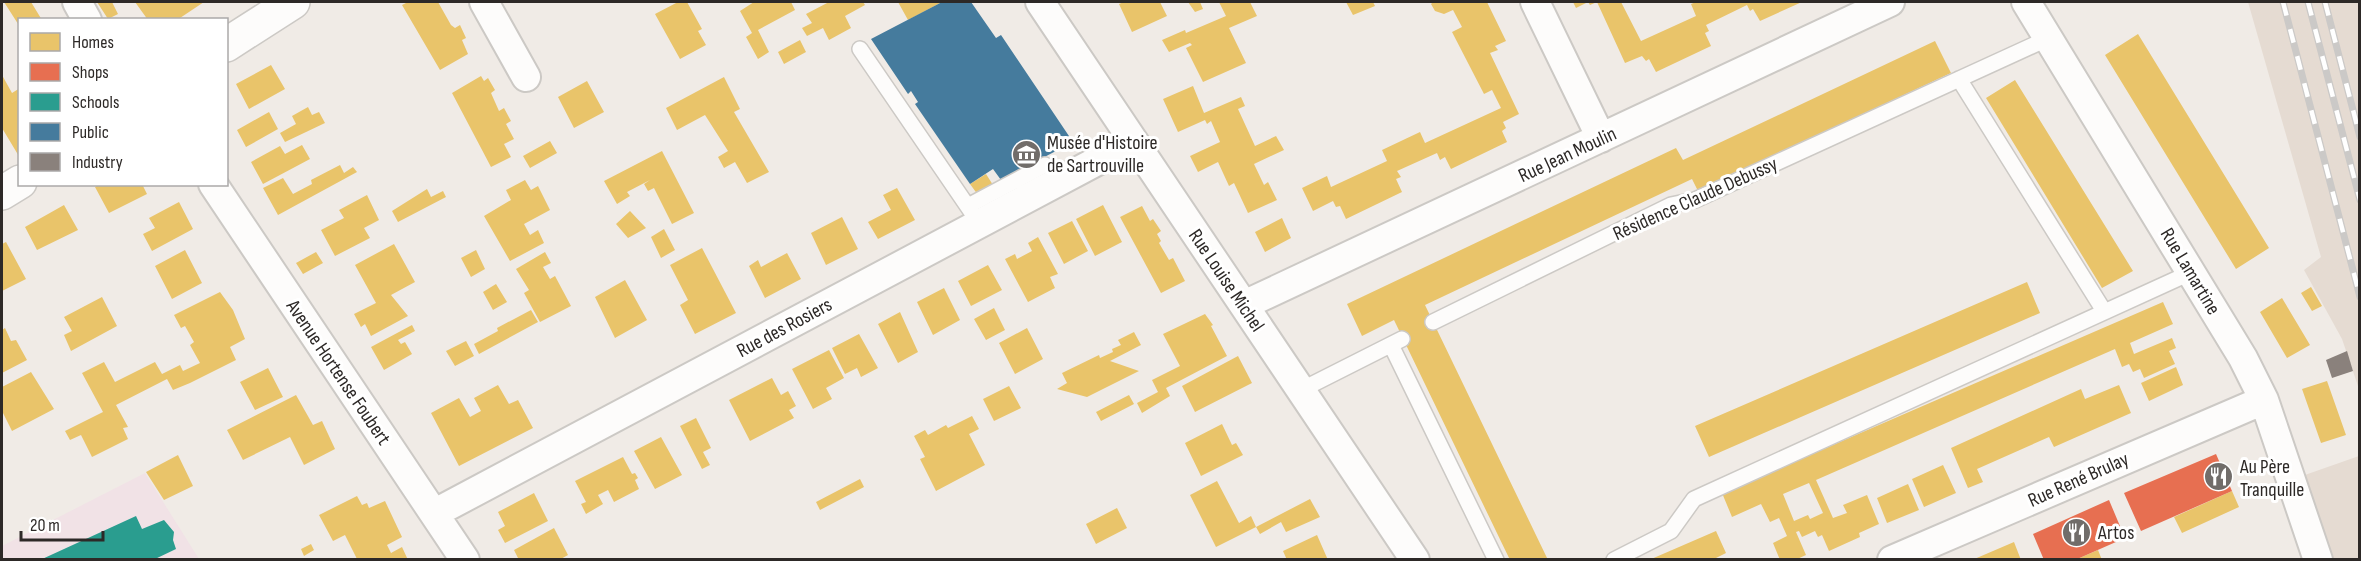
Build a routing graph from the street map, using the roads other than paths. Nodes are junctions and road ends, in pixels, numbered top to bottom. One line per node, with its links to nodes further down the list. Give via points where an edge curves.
1 (77, 2): 8 (street)
2 (293, 2): 10 (street)
3 (483, 2): 12 (street)
4 (1040, 2): 15 (street, Rue Louise Michel)
5 (1535, 2): 14 (street)
6 (1890, 2): 14 (street, Rue Jean Moulin)
7 (2026, 2): 9 (street, Rue Lamartine)
8 (86, 18)
9 (2049, 38): 13 (lane, Résidence Claude Debussy); 21 (street, Rue Lamartine)
10 (228, 44)
11 (860, 49): 20 (lane)
12 (526, 77)
13 (1959, 79): 23 (lane); 24 (lane, Résidence Claude Debussy, via 1695,200 1671,205)
14 (1601, 138): 22 (street, Rue Jean Moulin)
15 (1132, 142): 20 (street, Rue des Rosiers); 22 (street, Rue Louise Michel)
16 (1045, 165): 20 (lane)
17 (18, 183): 19 (street)
18 (214, 186): 27 (street, Avenue Hortense Foubert)
19 (2, 193)
20 (974, 214): 27 (street, Rue des Rosiers)
21 (2192, 272): 23 (lane); 26 (street, Rue Lamartine)
22 (1244, 305): 25 (street, Rue Louise Michel)
23 (2104, 311): 31 (lane, via 1694,499 1671,531)
24 (1433, 322)
25 (1301, 390): 29 (street, Rue Louise Michel); 30 (lane, via 1397,342)
26 (2264, 400): 32 (street, Rue René Brulay); 33 (street, Rue Lamartine)
27 (435, 513): 28 (street, Avenue Hortense Foubert)
28 (465, 560)
29 (1415, 560)
30 (1496, 560)
31 (1614, 560)
32 (1892, 560)
33 (2318, 560)

